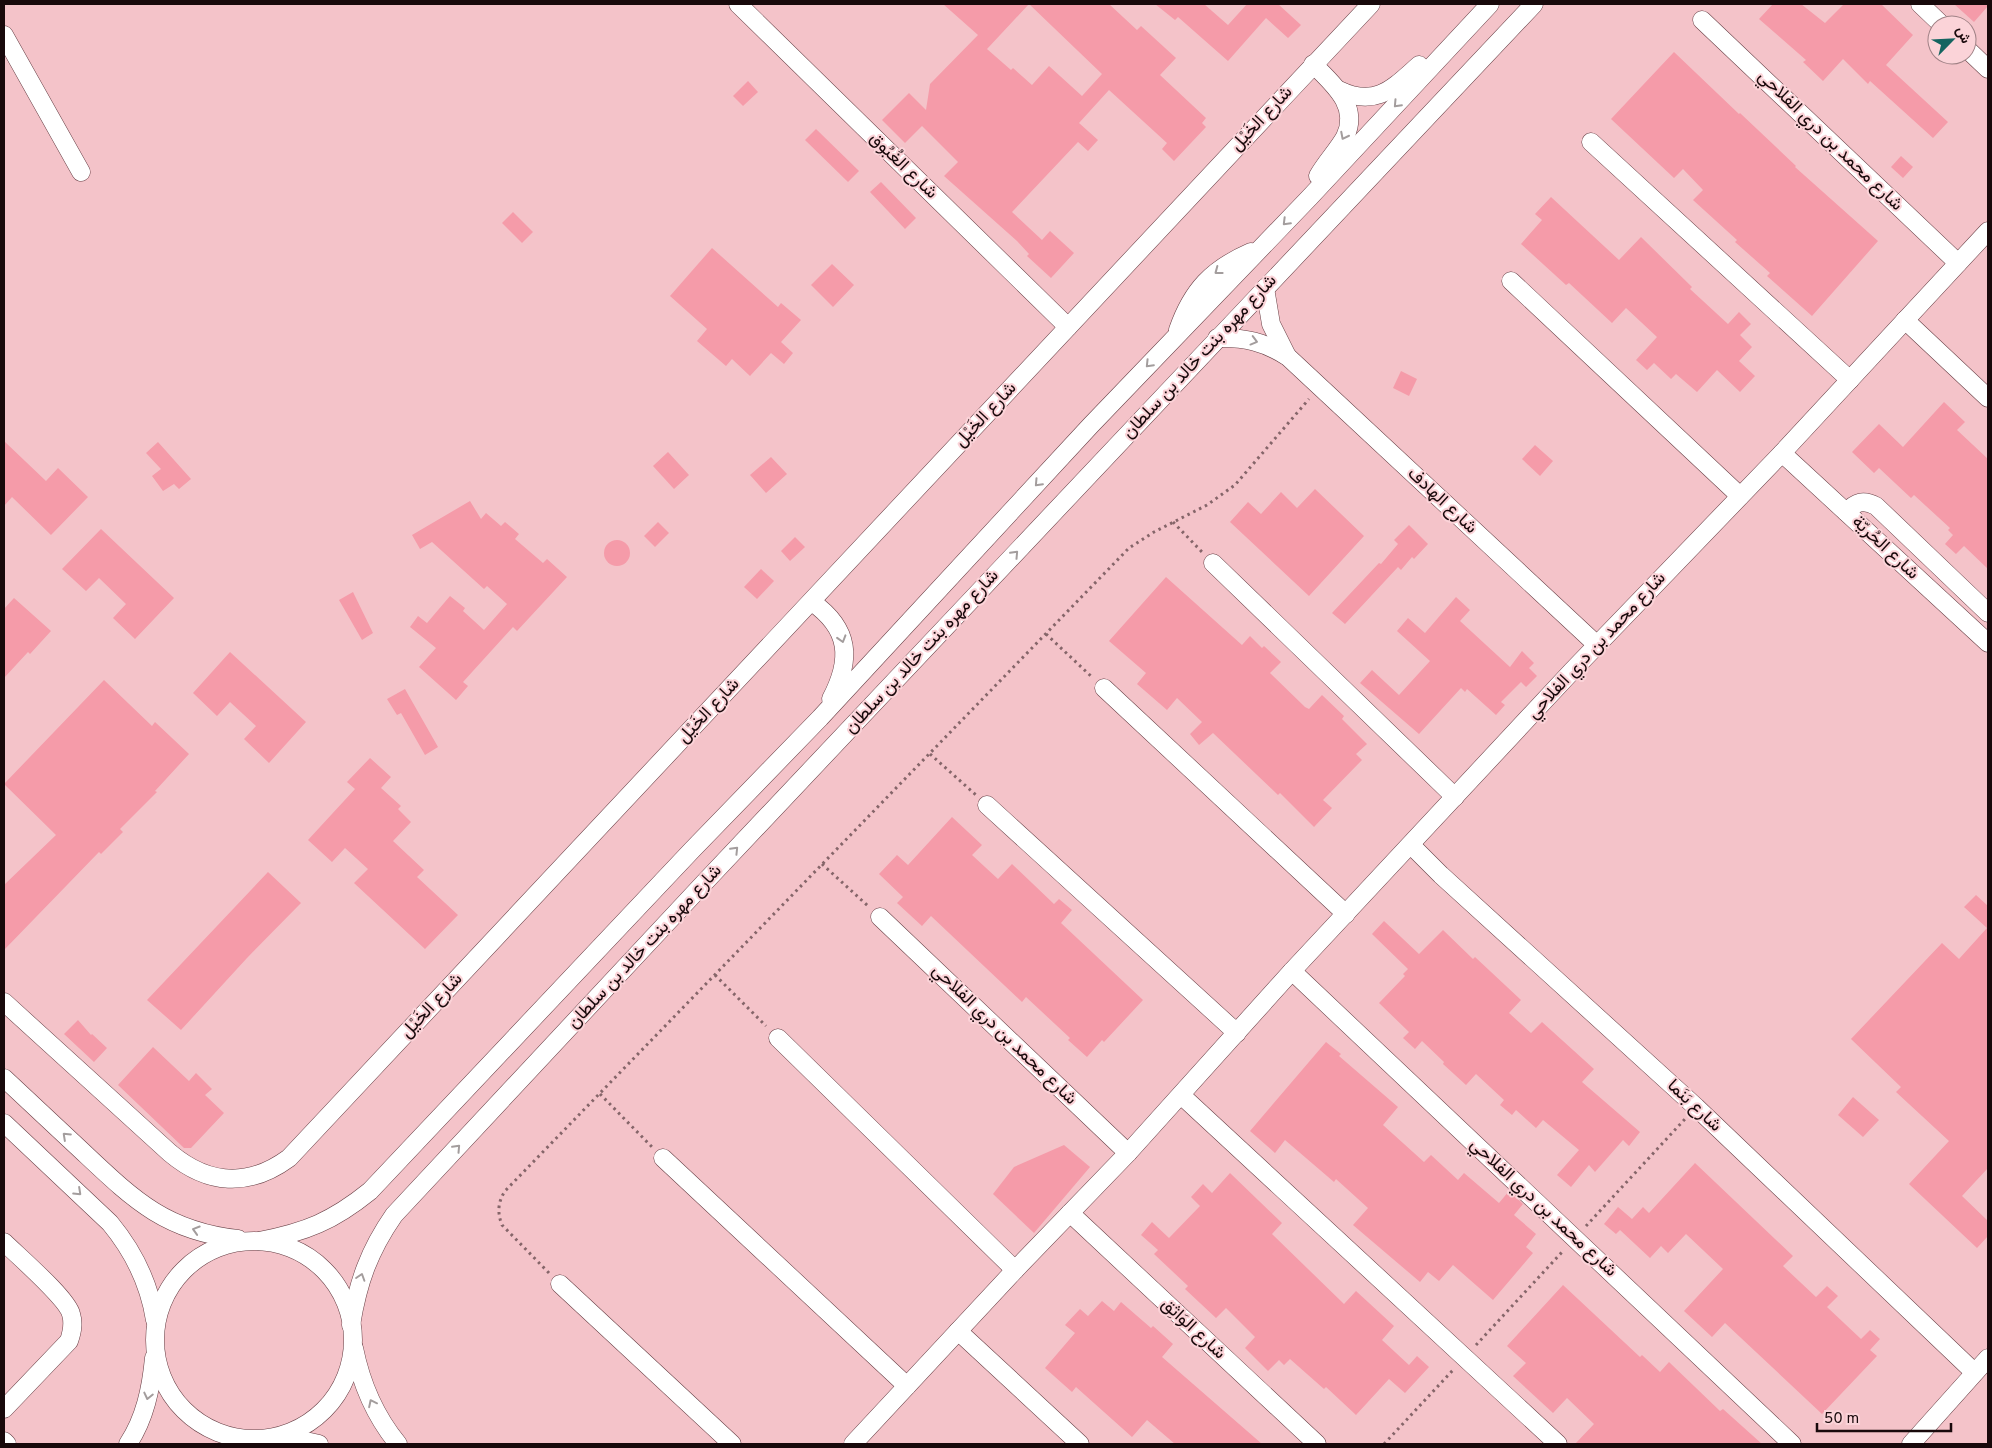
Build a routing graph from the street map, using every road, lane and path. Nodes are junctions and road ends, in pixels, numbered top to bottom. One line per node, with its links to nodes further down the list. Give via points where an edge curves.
1 (738, 4): 22 (street, شارع الغُبُوق)
2 (1371, 4): 11 (street, شارع الخَيْل)
3 (1490, 4): 9 (street, شارع مهره بنت خالد بن سلطان)
4 (1534, 4): 20 (street, شارع مهره بنت خالد بن سلطان)
5 (1920, 4): 6 (street)
6 (1932, 15)
7 (1702, 20): 18 (street, شارع محمد بن دري الفلاحي)
8 (4, 35): 15 (street)
9 (1450, 47): 13 (street, via 1432,55 1395,87 1378,96 1358,97); 16 (street, شارع مهره بنت خالد بن سلطان, one-way to 16)
10 (1977, 59): 12 (street)
11 (1313, 64): 13 (street); 22 (street, شارع الخَيْل)
12 (1988, 69)
13 (1339, 90): 16 (street, one-way to 16, via 1348,108 1348,128 1318,176)
14 (1591, 142): 25 (street)
15 (81, 172)
16 (1310, 197): 39 (street, شارع مهره بنت خالد بن سلطان, one-way to 39, via 1175,336)
17 (1988, 231): 18 (street, شارع محمد بن دري الفلاحي)
18 (1958, 263): 21 (street, شارع محمد بن دري الفلاحي)
19 (1511, 281): 29 (street)
20 (1265, 288): 23 (street, شارع مهره بنت خالد بن سلطان); 24 (street, شارع الهادف, via 1271,324)
21 (1905, 320): 25 (street, شارع محمد بن دري الفلاحي); 27 (street)
22 (1068, 327): 33 (street, شارع الخَيْل)
23 (1217, 338): 24 (street, شارع الهادف, one-way to 24, via 1247,339); 67 (street, شارع مهره بنت خالد بن سلطان, one-way to 23, via 361,1278 369,1256 394,1215)
24 (1288, 357): 26 (street, شارع الهادف)
25 (1850, 380): 28 (street, شارع محمد بن دري الفلاحي)
26 (1320, 386): 31 (path, via 1235,484 1207,505); 37 (street, شارع الهادف)
27 (1988, 398)
28 (1782, 453): 29 (street, شارع محمد بن دري الفلاحي); 30 (street, شارع الحُريّة)
29 (1740, 496): 37 (street, شارع محمد بن دري الفلاحي)
30 (1846, 512): 34 (street, via 1858,502 1876,506); 36 (street, شارع الحُريّة)
31 (1173, 522): 32 (path); 35 (path, via 1129,548)
32 (1212, 563): 41 (street)
33 (812, 602): 39 (street, one-way to 39, via 826,611 836,624 846,654 841,679); 49 (street, شارع الخَيْل, via 289,1158 267,1172 242,1179 223,1178 186,1166)
34 (1988, 613)
35 (1046, 634): 38 (path); 40 (path)
36 (1988, 643)
37 (1597, 645): 41 (street, شارع محمد بن دري الفلاحي)
38 (1104, 688): 45 (street)
39 (820, 718): 61 (street, شارع مهره بنت خالد بن سلطان, via 370,1191 330,1220 307,1229)
40 (930, 754): 42 (path); 44 (path)
41 (1455, 797): 43 (street, شارع محمد بن دري الفلاحي)
42 (987, 805): 50 (street)
43 (1411, 845): 45 (street, شارع محمد بن دري الفلاحي); 55 (street, شارع بَنَما)
44 (822, 864): 46 (path); 48 (path)
45 (1346, 914): 47 (street, شارع محمد بن دري الفلاحي)
46 (880, 917): 57 (street, شارع محمد بن دري الفلاحي)
47 (1292, 972): 50 (street, شارع محمد بن دري الفلاحي); 60 (street, شارع محمد بن دري الفلاحي)
48 (715, 975): 51 (path); 53 (path)
49 (4, 1002)
50 (1237, 1033): 54 (street, شارع محمد بن دري الفلاحي)
51 (778, 1038): 63 (street)
52 (4, 1078): 61 (street, one-way to 52, via 197,1231 174,1223 140,1204)
53 (600, 1094): 58 (path); 64 (path, via 505,1191 499,1203 499,1218 506,1230)
54 (1181, 1095): 57 (street, شارع محمد بن دري الفلاحي); 69 (street)
55 (1696, 1107): 60 (path); 71 (street, شارع بَنَما)
56 (4, 1123): 65 (street, one-way to 65, via 125,1240 146,1281)
57 (1128, 1152): 59 (street, شارع محمد بن دري الفلاحي)
58 (662, 1158): 72 (street)
59 (1070, 1213): 63 (street, شارع محمد بن دري الفلاحي); 85 (street, شارع الوَاثِق)
60 (1575, 1238): 69 (path); 88 (street, شارع محمد بن دري الفلاحي)
61 (251, 1240): 65 (street, via 209,1251 182,1271 164,1299); 67 (street, via 288,1248 320,1267 346,1303)
62 (4, 1242): 73 (street, via 63,1300 71,1312 73,1327 69,1341)
63 (1015, 1270): 66 (street, شارع محمد بن دري الفلاحي)
64 (560, 1284): 82 (street)
65 (156, 1326): 68 (street)
66 (958, 1331): 72 (street, شارع محمد بن دري الفلاحي); 84 (street)
67 (352, 1333): 74 (street, شارع مهره بنت خالد بن سلطان, via 351,1359 346,1375 330,1403 306,1425); 81 (street, one-way to 67, via 383,1424 363,1384)
68 (155, 1348): 75 (street, via 160,1371 170,1393 185,1411 204,1426 226,1435); 78 (street, one-way to 78, via 146,1407)
69 (1465, 1357): 86 (path); 87 (street)
70 (1988, 1358): 71 (street)
71 (1974, 1372): 89 (street)
72 (907, 1386): 83 (street, شارع محمد بن دري الفلاحي)
73 (4, 1409)
74 (276, 1437): 75 (street); 80 (street)
75 (249, 1439): 79 (street)
76 (4, 1441): 77 (street)
77 (7, 1444)
78 (128, 1444)
79 (214, 1444)
80 (319, 1444)
81 (398, 1444)
82 (732, 1444)
83 (854, 1444)
84 (1080, 1444)
85 (1317, 1444)
86 (1384, 1444)
87 (1558, 1444)
88 (1792, 1444)
89 (1912, 1444)

